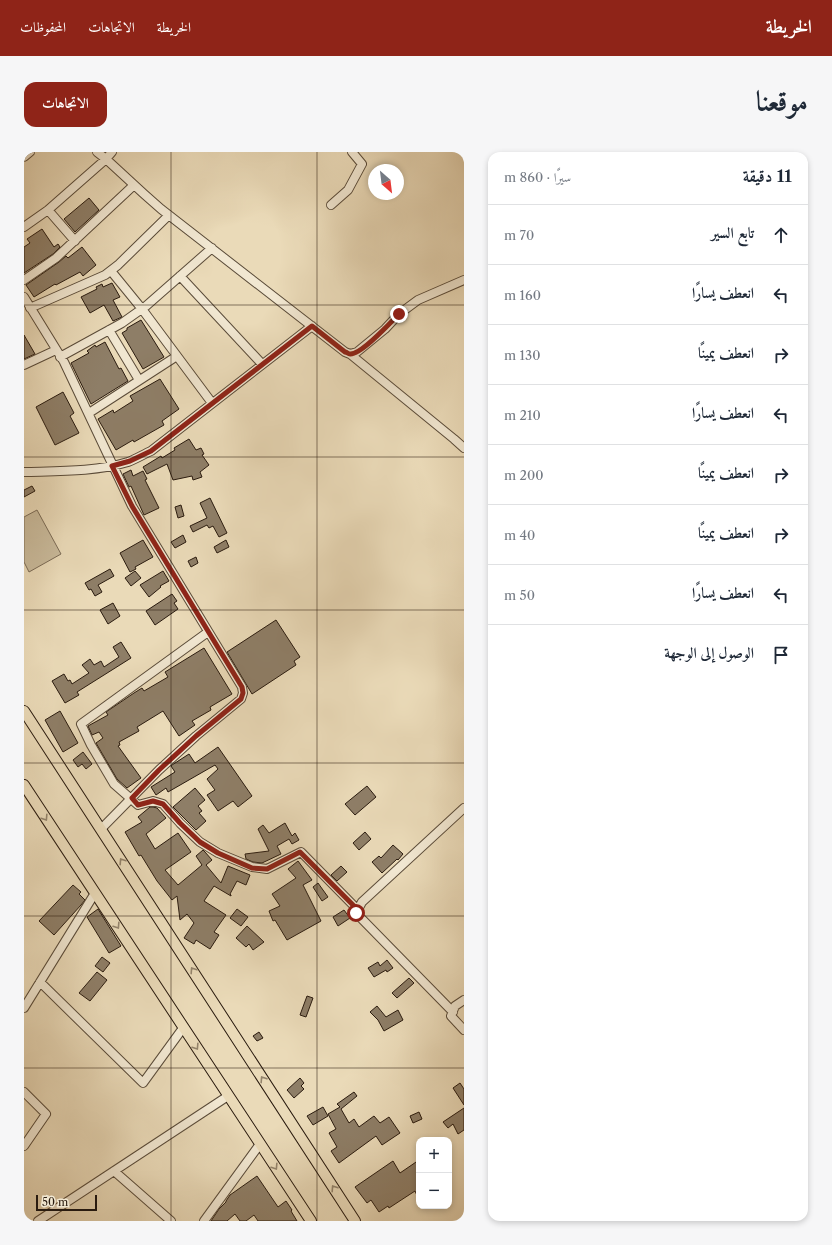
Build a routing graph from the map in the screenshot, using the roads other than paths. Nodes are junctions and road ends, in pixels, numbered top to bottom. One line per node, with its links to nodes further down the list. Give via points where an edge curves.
1 (30, 152): 5 (street)
2 (97, 152): 6 (street)
3 (112, 152): 6 (street)
4 (352, 152): 8 (street, via 362,164 348,190)
5 (24, 157)
6 (106, 159): 7 (street); 9 (street)
7 (134, 185): 10 (street); 12 (street)
8 (331, 205)
9 (48, 210): 11 (street); 12 (street)
10 (169, 215): 13 (street); 14 (street)
11 (24, 227)
12 (75, 242): 16 (street)
13 (212, 248): 15 (street); 21 (street)
14 (111, 271): 19 (street); 20 (street)
15 (180, 276): 20 (street); 26 (street)
16 (24, 280)
17 (464, 280): 24 (street, via 418,300 357,352)
18 (24, 297): 19 (street)
19 (30, 308): 23 (street)
20 (142, 309): 22 (street); 25 (street)
21 (312, 326): 24 (street); 26 (street)
22 (109, 330): 23 (street); 28 (street)
23 (58, 353): 27 (street); 30 (street)
24 (350, 354): 31 (street)
25 (177, 356): 28 (street); 29 (street)
26 (262, 364): 29 (street)
27 (24, 365)
28 (139, 380): 30 (street)
29 (212, 403): 32 (street, via 151,451)
30 (89, 413): 32 (street)
31 (464, 448)
32 (112, 466): 33 (street, via 84,470); 34 (street, via 132,506)
33 (24, 472)
34 (208, 632): 37 (street, via 242,687 241,699 196,736); 37 (street, via 81,724 114,784)
35 (24, 711): 39 (main road)
36 (24, 785): 40 (main road, one-way to 40)
37 (132, 798): 39 (street); 41 (street, via 138,805 153,801 163,804 200,842 252,868 267,869 300,852 356,908)
38 (464, 808): 41 (street, via 362,902)
39 (101, 829): 57 (main road, one-way to 39)
40 (95, 893): 42 (street); 46 (main road, one-way to 46)
41 (356, 913): 45 (street)
42 (40, 982): 44 (street); 46 (street, via 143,1083)
43 (464, 1000): 45 (street, via 455,1006)
44 (24, 1008)
45 (453, 1012): 47 (street, via 451,1016)
46 (183, 1028): 49 (main road, one-way to 49)
47 (464, 1030)
48 (24, 1092): 51 (street, via 46,1114)
49 (228, 1096): 50 (main road); 52 (street)
50 (260, 1144): 55 (street); 56 (main road, one-way to 56)
51 (24, 1146)
52 (114, 1171): 53 (street); 54 (street)
53 (38, 1221)
54 (171, 1221)
55 (204, 1221)
56 (311, 1221)
57 (355, 1221)

